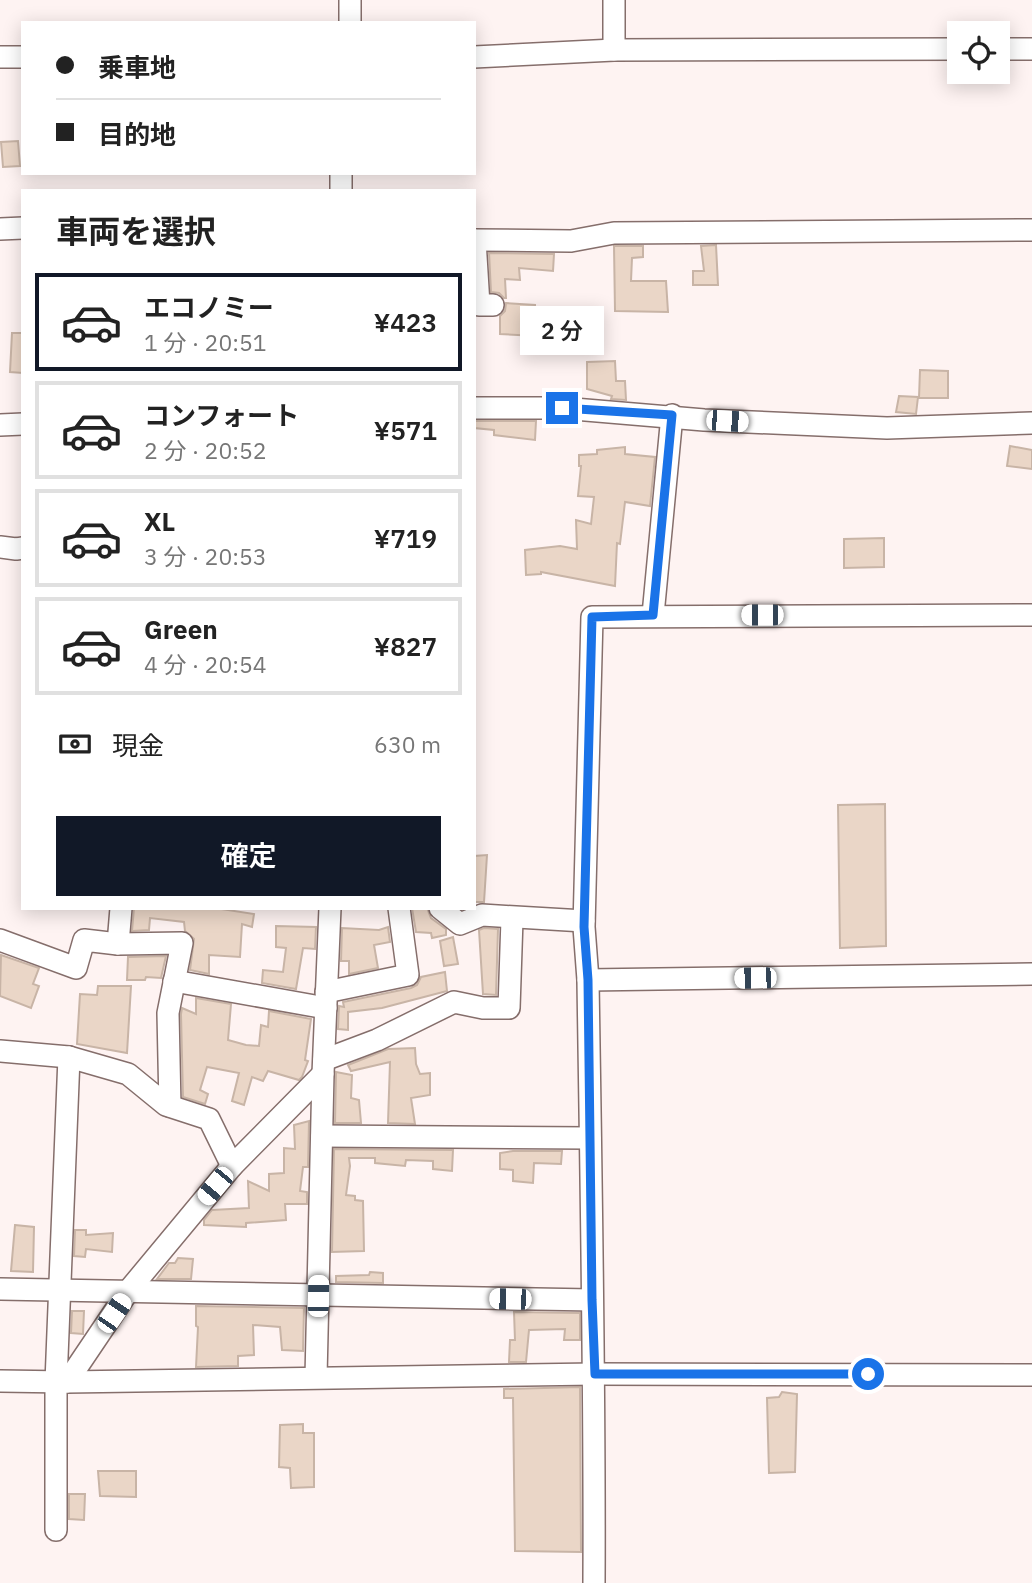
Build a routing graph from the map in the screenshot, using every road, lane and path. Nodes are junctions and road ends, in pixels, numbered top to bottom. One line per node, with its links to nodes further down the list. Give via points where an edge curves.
1 (350, 0): 3 (street)
2 (614, 0): 7 (street)
3 (350, 21)
4 (947, 49): 7 (street)
5 (1010, 49): 6 (street)
6 (1032, 49)
7 (614, 50): 10 (street)
8 (0, 57): 9 (street)
9 (21, 57)
10 (476, 57)
11 (21, 228): 12 (street)
12 (0, 229)
13 (1032, 230): 14 (street, via 614,233 571,241)
14 (476, 240)
15 (476, 256): 16 (street, via 479,305)
16 (493, 305)
17 (476, 408): 18 (street)
18 (672, 415): 19 (street, via 887,428); 24 (street)
19 (1032, 423)
20 (21, 424): 21 (street)
21 (0, 425)
22 (0, 547): 23 (street)
23 (21, 549)
24 (653, 615): 25 (street); 31 (street, via 592,617)
25 (1032, 615)
26 (121, 910): 33 (street)
27 (330, 910): 37 (street)
28 (399, 910): 37 (street, via 408,975)
29 (442, 910): 30 (street, via 460,924 482,915)
30 (513, 919): 31 (street); 40 (street, via 509,1008 454,1002)
31 (584, 921): 35 (street)
32 (0, 940): 33 (street, via 76,968 83,940)
33 (118, 944): 36 (street, via 181,943)
34 (1032, 974): 35 (street)
35 (588, 980): 43 (street)
36 (174, 981): 37 (street); 41 (street, via 168,1013)
37 (326, 1000): 40 (street)
38 (0, 1051): 39 (street)
39 (68, 1057): 41 (street, via 128,1074); 46 (street)
40 (323, 1067): 42 (street); 44 (street)
41 (170, 1106): 44 (street, via 209,1119)
42 (322, 1136): 43 (street); 48 (street)
43 (590, 1138): 49 (street)
44 (232, 1166): 47 (street)
45 (0, 1289): 46 (street)
46 (59, 1289): 47 (street); 54 (street)
47 (129, 1290): 48 (street); 54 (street)
48 (318, 1296): 49 (street); 52 (street)
49 (592, 1300): 50 (street)
50 (595, 1374): 51 (street); 52 (street); 56 (street)
51 (1032, 1375)
52 (316, 1377): 54 (street)
53 (0, 1381): 54 (street)
54 (61, 1382): 55 (street)
55 (56, 1530)
56 (594, 1583)

